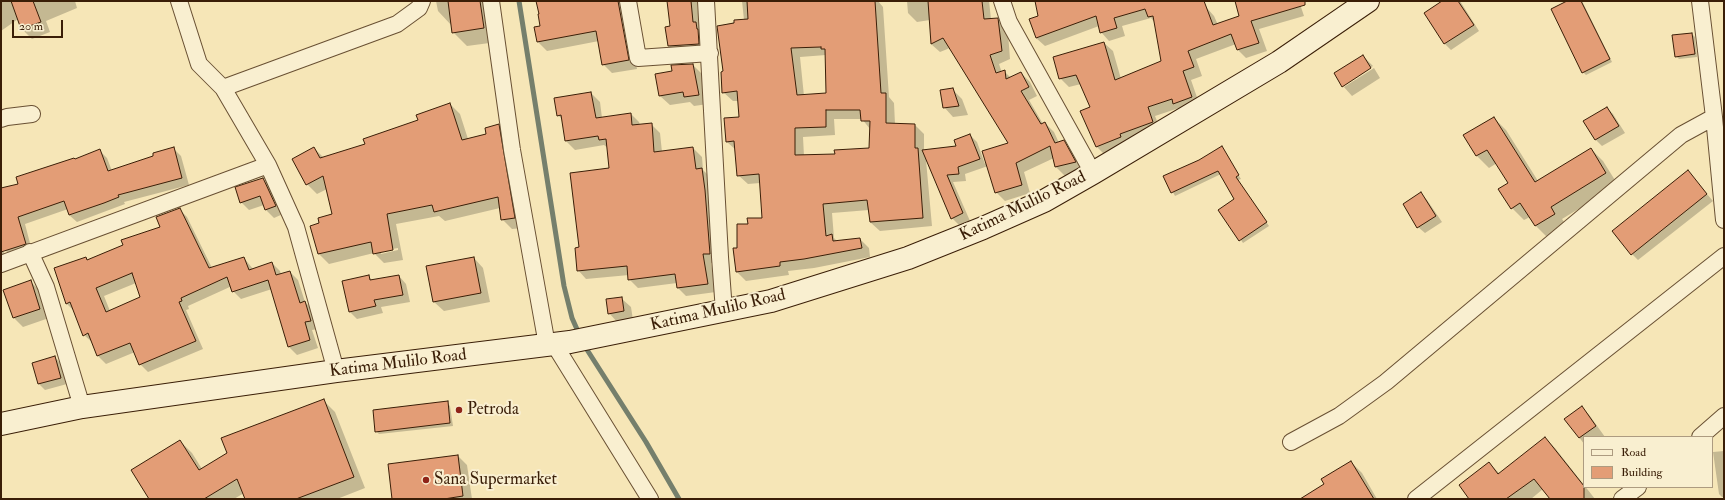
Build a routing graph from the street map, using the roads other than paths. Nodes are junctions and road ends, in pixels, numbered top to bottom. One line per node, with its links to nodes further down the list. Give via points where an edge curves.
1 (179, 1): 10 (street, via 200,64)
2 (422, 1): 10 (street, via 420,8 397,24)
3 (491, 1): 21 (street, via 512,150)
4 (628, 1): 9 (street, via 638,58)
5 (706, 1): 9 (street)
6 (1002, 1): 15 (street, via 1009,22)
7 (1368, 1): 15 (main road, Katima Mulilo Road, via 1279,62)
8 (1700, 1): 12 (street)
9 (710, 53): 20 (street)
10 (222, 88): 14 (street)
11 (32, 114): 13 (street)
12 (1714, 117): 16 (street); 27 (street, via 1681,135 1386,382 1339,416)
13 (1, 119)
14 (268, 165): 17 (street); 22 (street, via 296,227)
15 (1094, 173): 20 (main road, Katima Mulilo Road, via 1037,204 908,258 771,301)
16 (1724, 220)
17 (30, 252): 19 (street); 23 (street, via 46,287)
18 (1724, 256): 30 (street)
19 (1, 264)
20 (724, 311): 21 (main road, Katima Mulilo Road)
21 (565, 342): 22 (main road, Katima Mulilo Road); 29 (street)
22 (336, 371): 23 (main road, Katima Mulilo Road)
23 (82, 407): 25 (main road, Katima Mulilo Road)
24 (1724, 416): 26 (street)
25 (1, 424)
26 (1701, 436)
27 (1292, 442)
28 (1637, 488): 31 (street)
29 (650, 499)
30 (1416, 499)
31 (1622, 499)

